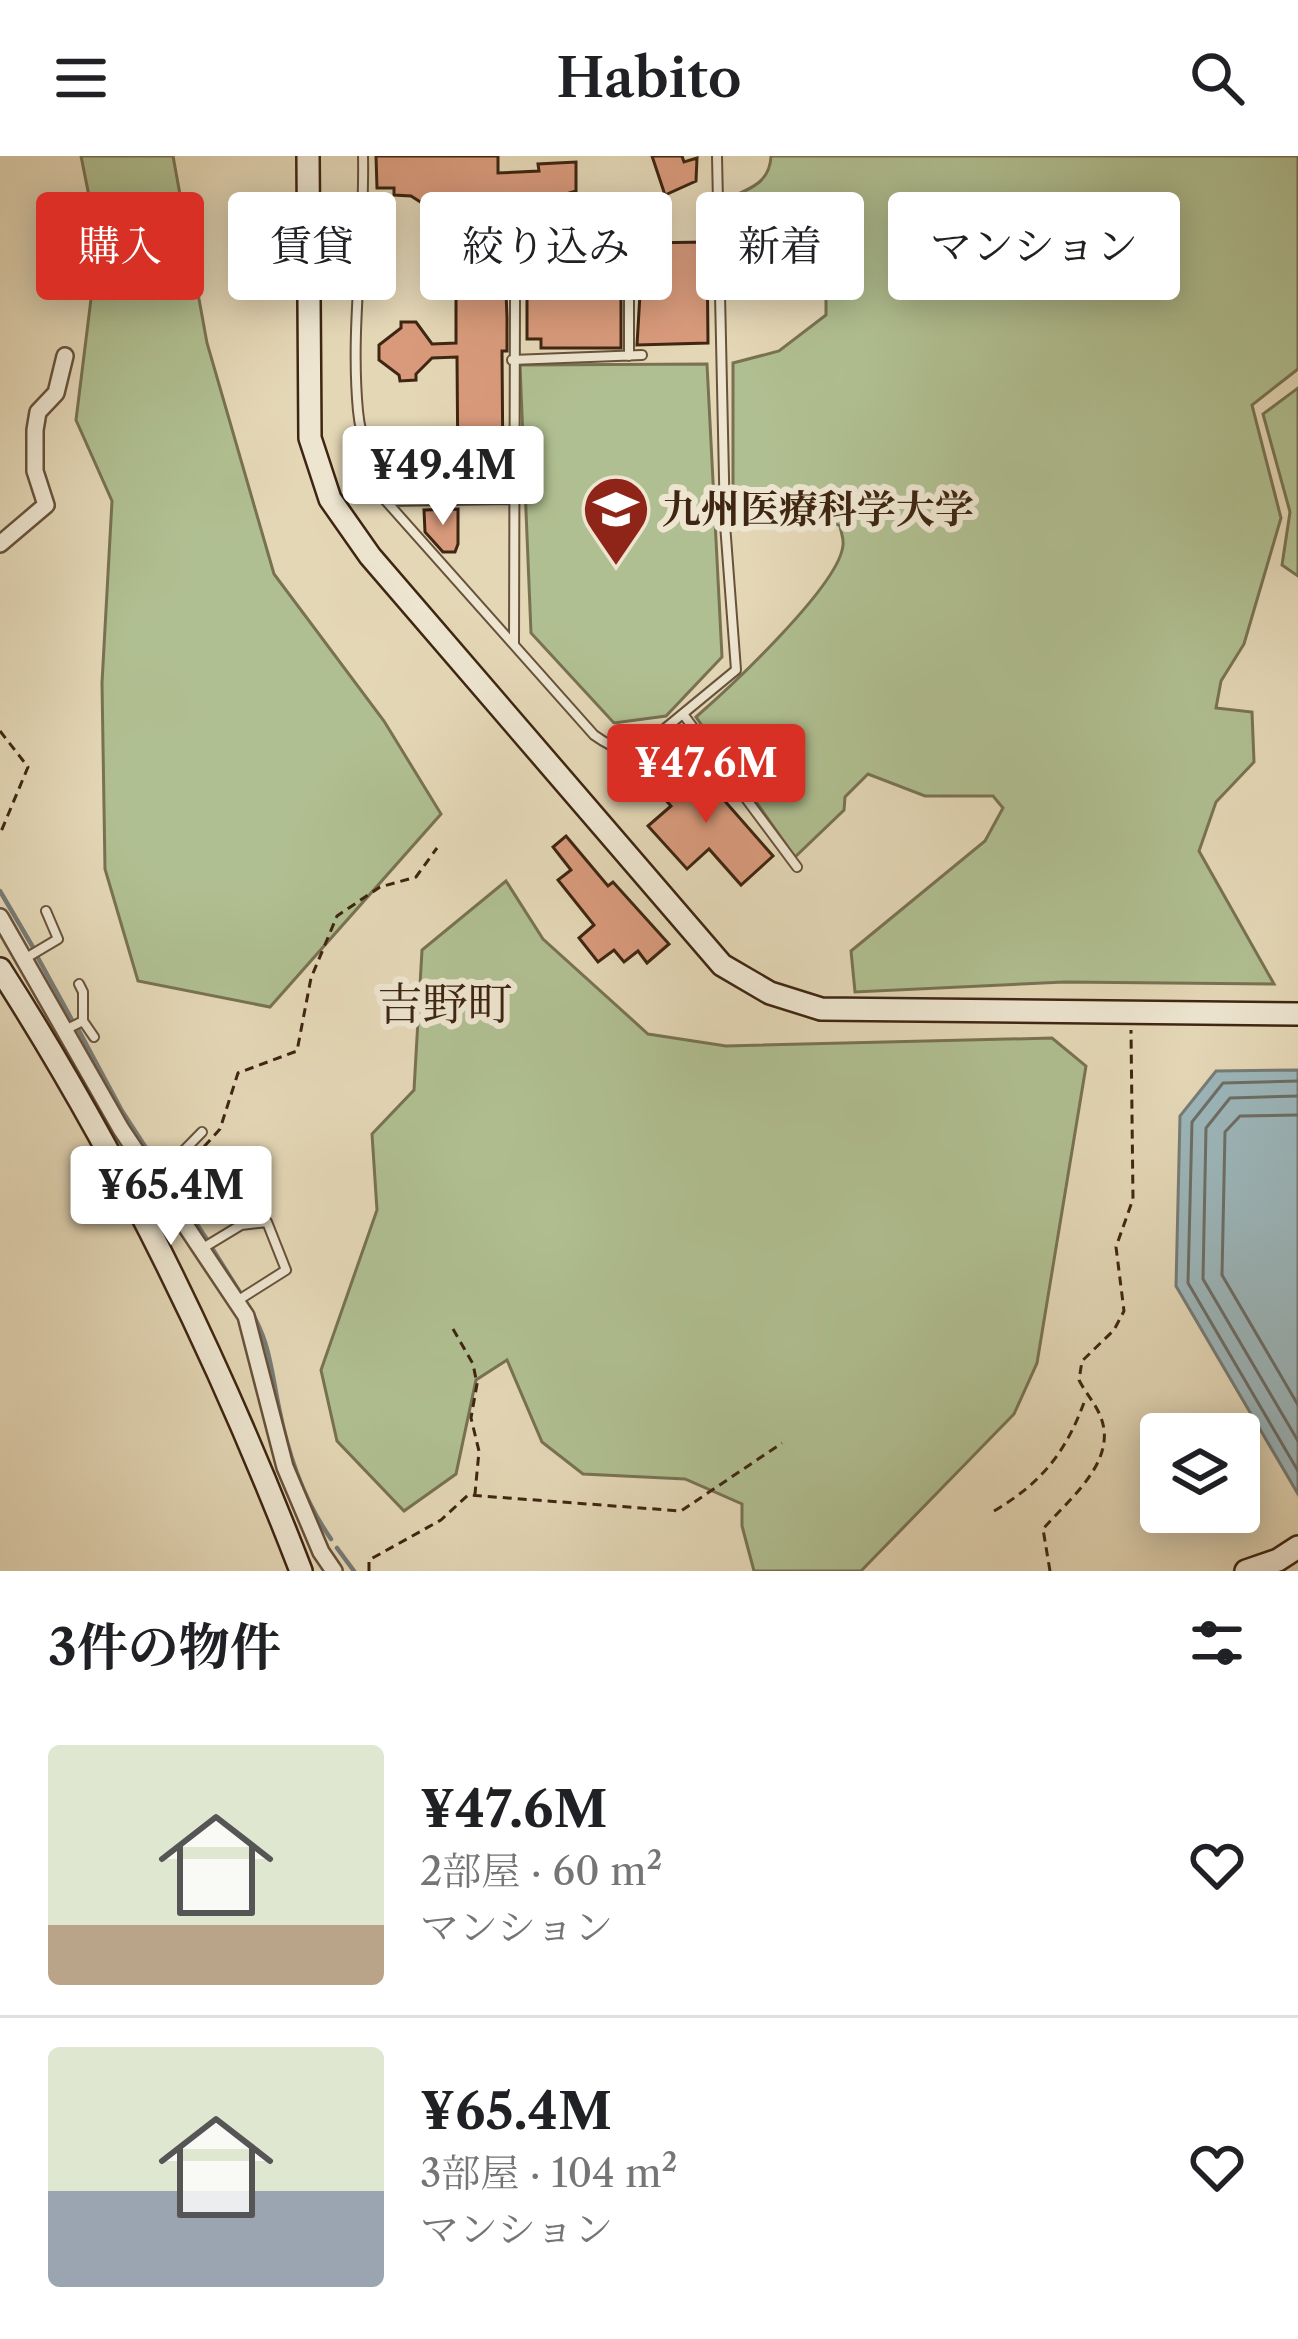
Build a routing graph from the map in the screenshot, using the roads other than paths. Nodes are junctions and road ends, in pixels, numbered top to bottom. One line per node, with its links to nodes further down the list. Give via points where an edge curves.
1 (308, 156): 4 (street)
2 (363, 156): 5 (lane)
3 (717, 156): 18 (lane, via 724,524 736,670)
4 (308, 192)
5 (361, 192)
6 (309, 300): 25 (street, via 310,438 344,525 722,964 770,993 821,1009)
7 (359, 300): 15 (lane, via 358,411)
8 (515, 300): 13 (lane)
9 (629, 300): 12 (lane)
10 (642, 355): 12 (lane)
11 (65, 356): 16 (street, via 35,430 46,505)
12 (629, 356): 13 (lane)
13 (512, 360): 14 (lane)
14 (513, 499): 15 (lane); 17 (lane)
15 (386, 501): 17 (lane)
16 (0, 544)
17 (514, 646): 18 (lane, via 610,746 636,750)
18 (683, 714): 19 (lane)
19 (796, 867)
20 (46, 910): 22 (lane, via 58,939)
21 (0, 917): 22 (street)
22 (26, 958): 27 (street)
23 (0, 969): 34 (street, via 162,1251)
24 (79, 984): 26 (lane)
25 (1298, 1014)
26 (83, 1021): 27 (lane); 28 (lane)
27 (66, 1030): 30 (street)
28 (94, 1037)
29 (202, 1132): 30 (lane)
30 (160, 1185): 31 (street)
31 (202, 1249): 32 (street); 32 (lane, via 241,1225 267,1222 286,1270)
32 (237, 1301): 35 (street, via 257,1346 285,1467)
33 (1298, 1546): 36 (street)
34 (301, 1571)
35 (334, 1571)
36 (1246, 1571)

